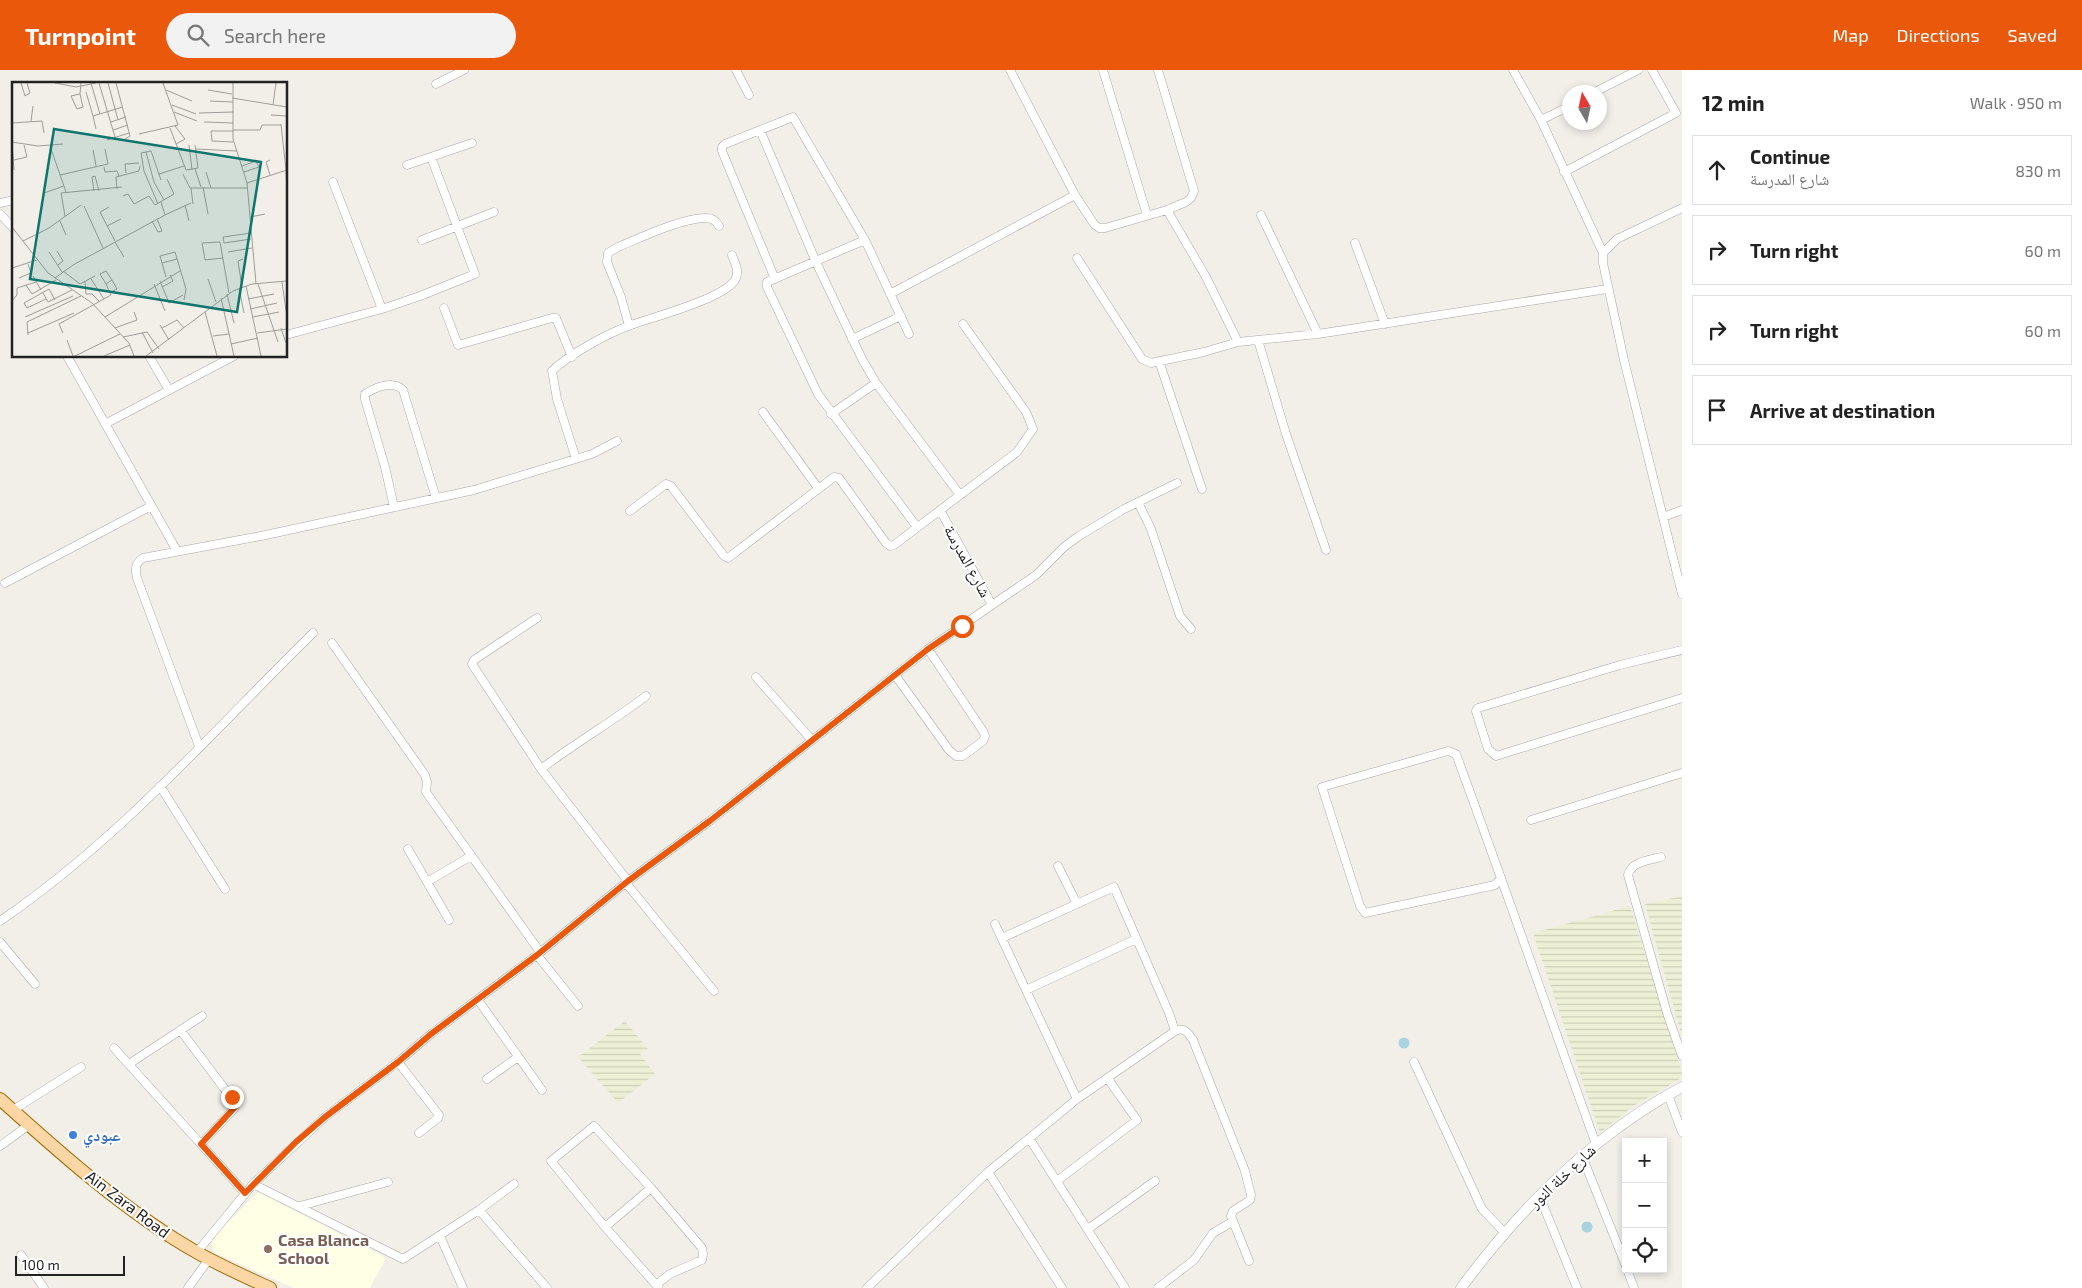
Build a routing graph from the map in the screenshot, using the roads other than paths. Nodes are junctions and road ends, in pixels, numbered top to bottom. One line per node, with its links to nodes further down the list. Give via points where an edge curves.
1 (464, 70): 9 (street)
2 (736, 70): 11 (street)
3 (1010, 70): 20 (street)
4 (1103, 70): 25 (street)
5 (1158, 70): 22 (street, via 1194,191 1192,198)
6 (1513, 70): 13 (street)
7 (1638, 70): 10 (street)
8 (1652, 70): 18 (street, via 1676,113)
9 (436, 84)
10 (1607, 86)
11 (749, 95)
12 (1562, 110): 13 (street)
13 (1541, 120): 18 (street)
14 (760, 130): 31 (street, via 788,118 796,120); 36 (street); 37 (street, via 725,144 722,151)
15 (472, 143): 16 (street)
16 (431, 157): 17 (street); 28 (street)
17 (407, 165)
18 (1564, 172): 33 (street)
19 (333, 182): 41 (street)
20 (1075, 195): 25 (street, via 1099,228); 39 (street)
21 (1682, 208): 33 (street, via 1617,239)
22 (1167, 210): 25 (street); 51 (street, via 1206,277)
23 (494, 212): 28 (street)
24 (0, 214): 27 (street)
25 (1147, 215)
26 (1261, 215): 48 (street)
27 (12, 226)
28 (459, 226): 30 (street); 41 (street, via 475,274)
29 (720, 226): 45 (street, via 707,218 688,221 608,253 607,262)
30 (422, 240)
31 (865, 240): 36 (street); 39 (street)
32 (1355, 243): 44 (street)
33 (1603, 253): 38 (street)
34 (732, 255): 45 (street, via 738,272 736,279 725,289)
35 (1077, 258): 56 (street, via 1142,359)
36 (816, 262): 37 (street); 49 (street)
37 (775, 279): 60 (street, via 767,282 769,292 808,377)
38 (1607, 289): 44 (street); 75 (street)
39 (890, 294): 42 (street)
40 (444, 308): 52 (street, via 458,345 556,318)
41 (382, 309): 46 (street)
42 (901, 316): 47 (street); 49 (street)
43 (964, 324): 67 (street, via 1026,412 1033,429 1017,452)
44 (1385, 324): 48 (street)
45 (629, 326): 52 (street)
46 (288, 334)
47 (909, 334)
48 (1318, 334): 50 (street)
49 (852, 340): 57 (street)
50 (1258, 340): 51 (street); 77 (street)
51 (1238, 342): 56 (street)
52 (572, 357): 63 (street, via 556,367 551,377)
53 (68, 358): 61 (street)
54 (150, 358): 58 (street)
55 (230, 358): 58 (street)
56 (1158, 362): 66 (street)
57 (876, 382): 60 (street); 67 (street)
58 (169, 390): 61 (street)
59 (763, 412): 65 (street)
60 (831, 414): 76 (street)
61 (105, 424): 70 (street)
62 (617, 441): 63 (street)
63 (576, 459): 68 (street)
64 (1177, 483): 69 (street)
65 (818, 488): 74 (street, via 728,558 671,486 666,484); 76 (street, via 834,477 839,478 890,546)
66 (1202, 489)
67 (960, 495): 72 (street)
68 (436, 498): 71 (street); 71 (street, via 404,390 393,384 370,391 365,399)
69 (1138, 502): 81 (street, via 1079,536 1036,575); 83 (street, via 1151,529 1180,616)
70 (151, 506): 78 (street); 79 (street)
71 (394, 507): 78 (street)
72 (940, 510): 76 (street); 81 (street, شارع المدرسة)
73 (1682, 510): 75 (street)
74 (630, 511)
75 (1663, 517): 80 (street)
76 (917, 527)
77 (1326, 550)
78 (177, 551): 93 (street, via 143,558 137,562 135,572)
79 (5, 583)
80 (1682, 594)
81 (992, 605): 86 (street, شارع المدرسة)
82 (537, 618): 94 (street, via 472,664)
83 (1191, 629)
84 (313, 633): 93 (street)
85 (332, 643): 99 (street, via 425,775 426,792)
86 (928, 649): 88 (street, شارع المدرسة); 88 (street, via 983,731 983,741 963,756 956,756)
87 (1682, 650): 91 (street, via 1620,665 1476,711 1488,749 1496,756)
88 (895, 674): 92 (street, شارع المدرسة)
89 (756, 677): 92 (street)
90 (646, 696): 94 (street)
91 (1682, 698)
92 (811, 739): 104 (street, شارع المدرسة, via 711,820)
93 (199, 746): 96 (street)
94 (541, 769): 104 (street)
95 (1682, 773): 97 (street)
96 (160, 786): 105 (street); 108 (street, via 86,856)
97 (1531, 820)
98 (408, 850): 103 (street)
99 (471, 856): 103 (street); 113 (street)
100 (1661, 857): 123 (street, via 1633,866 1628,875)
101 (1058, 866): 106 (street)
102 (1501, 878): 102 (street, via 1495,885 1365,913 1322,787 1453,752); 142 (street)
103 (428, 882): 107 (street)
104 (627, 882): 113 (street, شارع المدرسة); 116 (street)
105 (225, 889)
106 (1077, 904): 110 (street); 111 (street, via 1114,887)
107 (449, 920)
108 (0, 921)
109 (996, 924): 110 (street)
110 (1002, 938): 115 (street)
111 (1136, 939): 115 (street); 121 (street)
112 (0, 942): 114 (street)
113 (538, 954): 117 (street, شارع المدرسة); 118 (street)
114 (35, 984)
115 (1026, 990): 135 (street)
116 (714, 991)
117 (478, 1000): 124 (street); 125 (street, شارع المدرسة)
118 (578, 1006)
119 (202, 1016): 120 (street)
120 (181, 1031): 127 (street); 141 (street, via 236,1104)
121 (1175, 1031): 130 (street); 156 (street, via 1185,1029 1193,1040 1245,1171 1250,1200 1233,1211)
122 (114, 1048): 127 (street)
123 (1682, 1056)
124 (518, 1057): 129 (street); 132 (street)
125 (398, 1062): 138 (street, via 439,1115); 149 (street, شارع المدرسة, via 325,1117)
126 (1414, 1062): 159 (street, via 1482,1210)
127 (129, 1064): 141 (street)
128 (81, 1067): 136 (street)
129 (487, 1078)
130 (1108, 1079): 135 (street); 146 (street, via 1138,1118 1137,1121)
131 (1682, 1087): 133 (street, شارع خلة النور)
132 (542, 1090)
133 (1668, 1095): 139 (street); 142 (street, شارع خلة النور)
134 (0, 1098): 136 (main road, Ain Zara Road)
135 (1077, 1099): 140 (street)
136 (12, 1110): 137 (main road, Ain Zara Road)
137 (30, 1126): 143 (street); 161 (main road, Ain Zara Road, via 136,1214)
138 (419, 1132)
139 (1682, 1132)
140 (1029, 1138): 145 (street); 146 (street)
141 (201, 1144): 152 (street)
142 (1596, 1144): 144 (street, شارع خلة النور)
143 (0, 1146)
144 (1582, 1156): 153 (street, شارع خلة النور); 163 (street)
145 (988, 1172): 173 (street); 174 (street)
146 (1056, 1181): 158 (street)
147 (1155, 1181): 158 (street)
148 (388, 1182): 154 (street)
149 (253, 1184): 152 (street, شارع المدرسة); 154 (street)
150 (514, 1184): 155 (street)
151 (651, 1188): 157 (street); 157 (street, via 594,1126 551,1161); 167 (street, via 702,1248 703,1254 702,1260 670,1274)
152 (245, 1193): 161 (street, شارع المدرسة)
153 (1539, 1195): 159 (street, شارع خلة النور); 178 (street)
154 (300, 1206): 160 (street, via 403,1259)
155 (479, 1210): 160 (street); 172 (street)
156 (1232, 1222): 165 (street); 176 (street, via 1213,1233 1194,1260)
157 (605, 1227): 167 (street)
158 (1088, 1229): 175 (street)
159 (1505, 1233): 177 (street, شارع خلة النور)
160 (440, 1236): 171 (street)
161 (197, 1252): 164 (main road, Ain Zara Road)
162 (21, 1255): 168 (street)
163 (1622, 1258)
164 (209, 1259): 169 (street); 170 (main road, Ain Zara Road)
165 (1249, 1261)
166 (1628, 1273): 179 (street)
167 (658, 1286)
168 (44, 1288)
169 (188, 1288)
170 (270, 1288)
171 (464, 1288)
172 (547, 1288)
173 (867, 1288)
174 (1062, 1288)
175 (1125, 1288)
176 (1158, 1288)
177 (1461, 1288)
178 (1577, 1288)
179 (1634, 1288)

